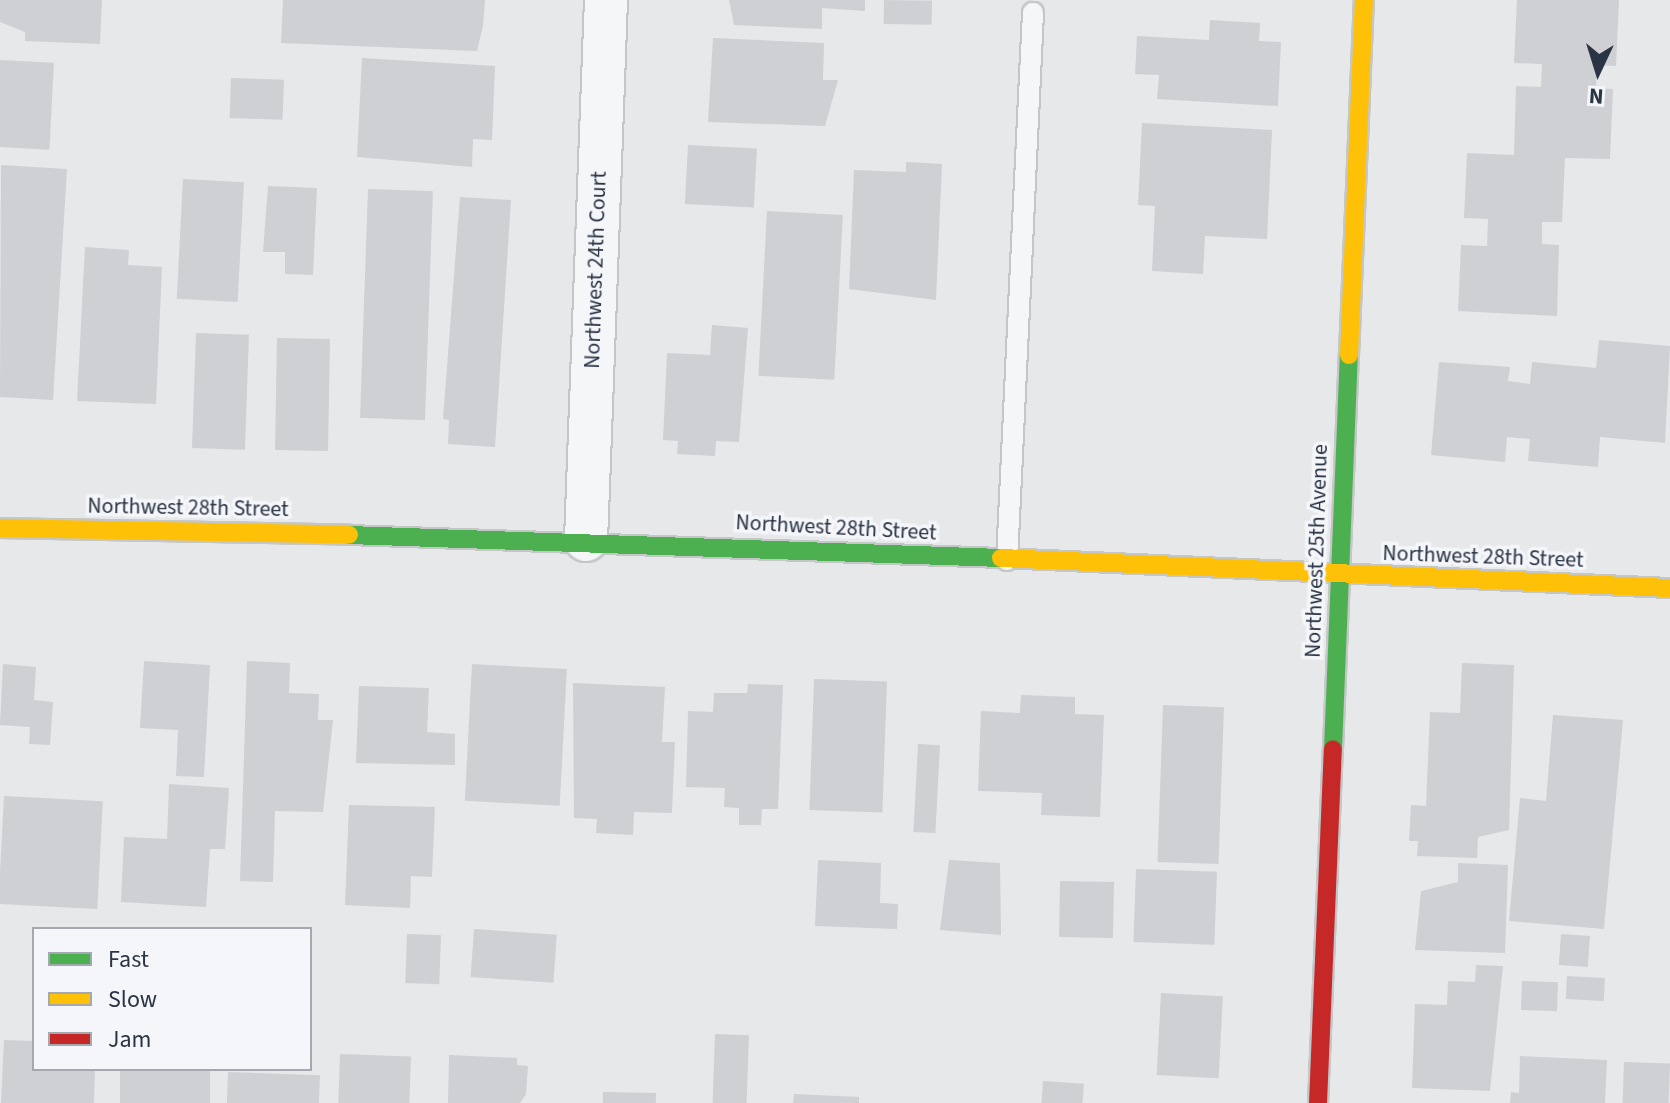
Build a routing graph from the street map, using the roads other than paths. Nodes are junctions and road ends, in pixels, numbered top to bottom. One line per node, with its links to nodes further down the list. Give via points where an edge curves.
1 (606, 0): 5 (street, Northwest 24th Court)
2 (1364, 0): 7 (street, Northwest 25th Avenue)
3 (1033, 13): 6 (lane)
4 (0, 528): 5 (street, Northwest 28th Street)
5 (586, 540): 6 (street, Northwest 28th Street)
6 (1007, 560): 7 (street, Northwest 28th Street)
7 (1341, 576): 8 (street, Northwest 28th Street); 9 (street, Northwest 25th Avenue)
8 (1670, 588)
9 (1318, 1103)

